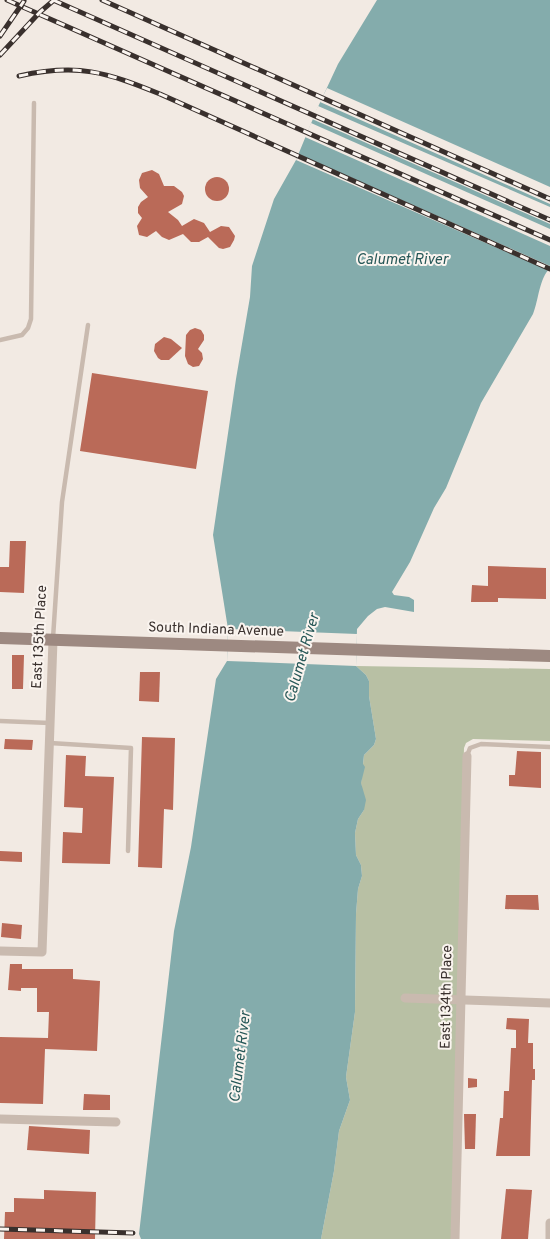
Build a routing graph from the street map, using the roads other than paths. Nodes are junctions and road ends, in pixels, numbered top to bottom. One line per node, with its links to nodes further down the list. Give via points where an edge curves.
1 (34, 103): 3 (lane, via 31,319 22,335)
2 (88, 325): 5 (lane, East 135th Place, via 62,502)
3 (0, 340)
4 (0, 638): 5 (main road, South Indiana Avenue)
5 (53, 640): 6 (main road, South Indiana Avenue); 8 (street, East 135th Place)
6 (550, 656)
7 (0, 721): 8 (lane)
8 (50, 723): 9 (street, East 135th Place)
9 (50, 743): 12 (lane, via 131,748); 13 (street, East 135th Place, via 42,952)
10 (550, 746): 11 (lane, via 481,744 470,748)
11 (467, 756): 15 (street, East 134th Place)
12 (128, 851)
13 (0, 951)
14 (405, 998): 15 (street)
15 (461, 999): 16 (street); 20 (street, East 134th Place)
16 (550, 1003)
17 (0, 1119): 18 (street)
18 (116, 1122)
19 (550, 1223): 21 (street)
20 (455, 1239)
21 (550, 1239)

